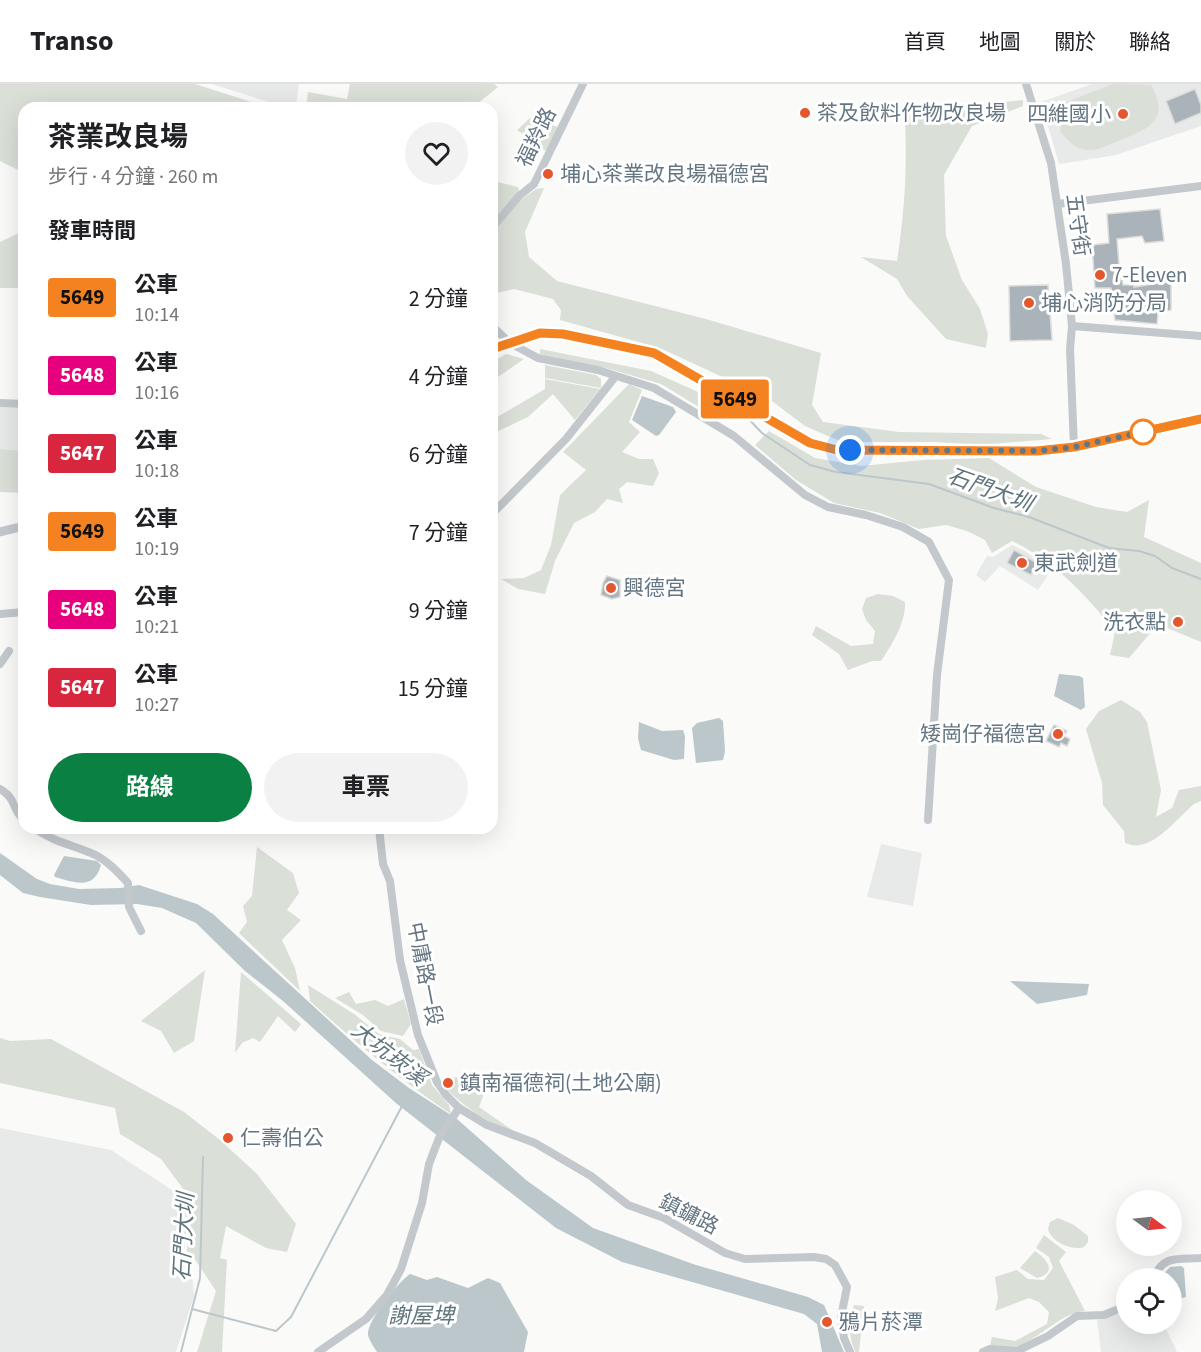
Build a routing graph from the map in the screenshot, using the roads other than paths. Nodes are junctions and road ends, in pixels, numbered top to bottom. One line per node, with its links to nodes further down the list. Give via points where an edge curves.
1 (583, 84): 5 (street, 福羚路, via 534,184)
2 (1026, 84): 4 (street, 五守街, via 1052,163)
3 (1201, 186): 4 (street)
4 (1058, 204): 6 (street, 五守街)
5 (498, 221)
6 (1072, 326): 8 (street); 15 (street, 五守街)
7 (498, 332): 9 (street)
8 (1201, 336)
9 (510, 343): 10 (street); 11 (street, via 538,358); 15 (street, via 540,333 563,334 654,353 810,443 837,450 1037,451)
10 (498, 347)
11 (615, 377): 16 (street, via 566,439); 25 (street, via 654,388 734,436 813,500 903,527 929,542 949,580 937,675)
12 (0, 403): 13 (street)
13 (18, 404)
14 (1201, 419): 15 (street)
15 (1074, 447)
16 (498, 508)
17 (18, 528): 18 (street)
18 (0, 532)
19 (18, 612): 20 (street)
20 (0, 614)
21 (9, 651): 22 (street)
22 (0, 664)
23 (0, 789): 24 (street, via 12,796)
24 (18, 813)
25 (928, 820)
26 (43, 834): 28 (street, via 91,852 129,883 129,906)
27 (380, 834): 29 (street, 中庸路一段, via 400,960 418,1035 436,1082)
28 (141, 931)
29 (457, 1111): 33 (street, via 439,1138 429,1164 423,1203 391,1287 366,1319); 34 (street, 鎮鏞路, via 535,1143 591,1176 628,1205 664,1218 725,1252 745,1259 826,1259 836,1265 847,1287 841,1317)
30 (1201, 1258): 31 (street, via 1166,1260)
31 (1158, 1268)
32 (1116, 1310): 35 (street, via 1104,1315 1077,1316 1017,1351)
33 (318, 1352)
34 (850, 1352)
35 (983, 1352)

